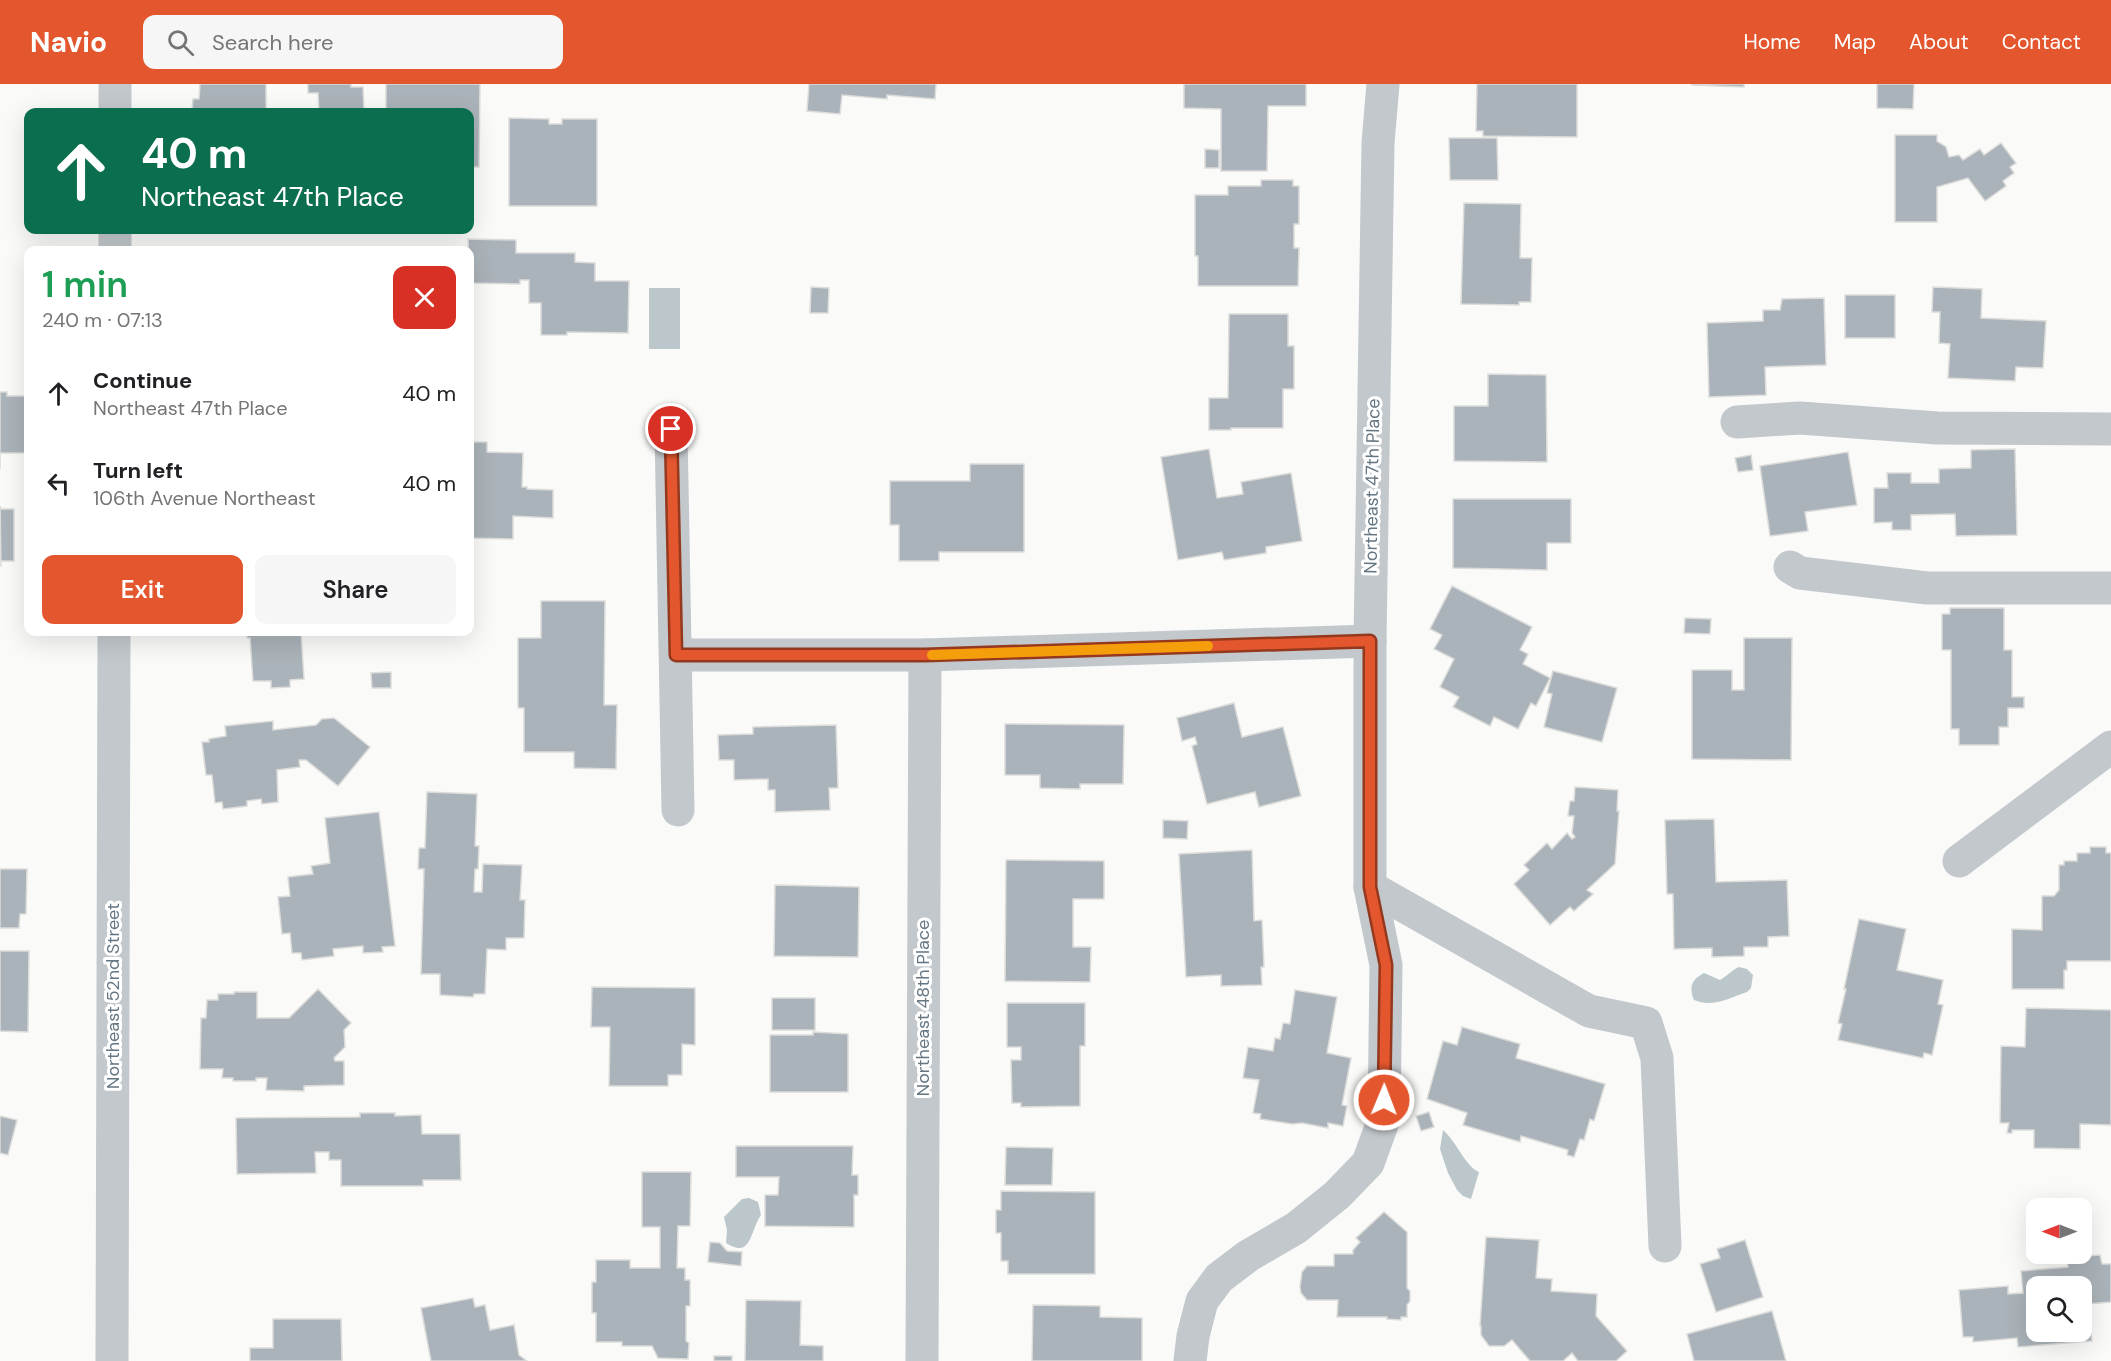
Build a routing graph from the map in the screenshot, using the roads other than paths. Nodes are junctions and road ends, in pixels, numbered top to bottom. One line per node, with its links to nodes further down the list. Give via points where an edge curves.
1 (115, 84): 3 (street)
2 (1383, 84): 10 (street, Northeast 47th Place, via 1378,143)
3 (115, 108)
4 (1737, 422): 6 (street, via 1800,418 1937,428)
5 (671, 429): 11 (street)
6 (2111, 429)
7 (1790, 567): 8 (street, via 1800,573 1927,588)
8 (2111, 588)
9 (114, 636): 18 (street, Northeast 52nd Street)
10 (1370, 641): 12 (street); 16 (street, Northeast 47th Place)
11 (676, 655): 12 (street); 14 (street)
12 (925, 655): 19 (street, Northeast 48th Place)
13 (2111, 747): 15 (street)
14 (678, 810)
15 (1959, 861)
16 (1370, 887): 17 (street, via 1589,1011 1646,1023 1657,1058); 20 (street, Northeast 47th Place, via 1386,976 1384,1119 1368,1163 1296,1228 1219,1278 1202,1301)
17 (1665, 1246)
18 (112, 1361)
19 (921, 1361)
20 (1190, 1361)

